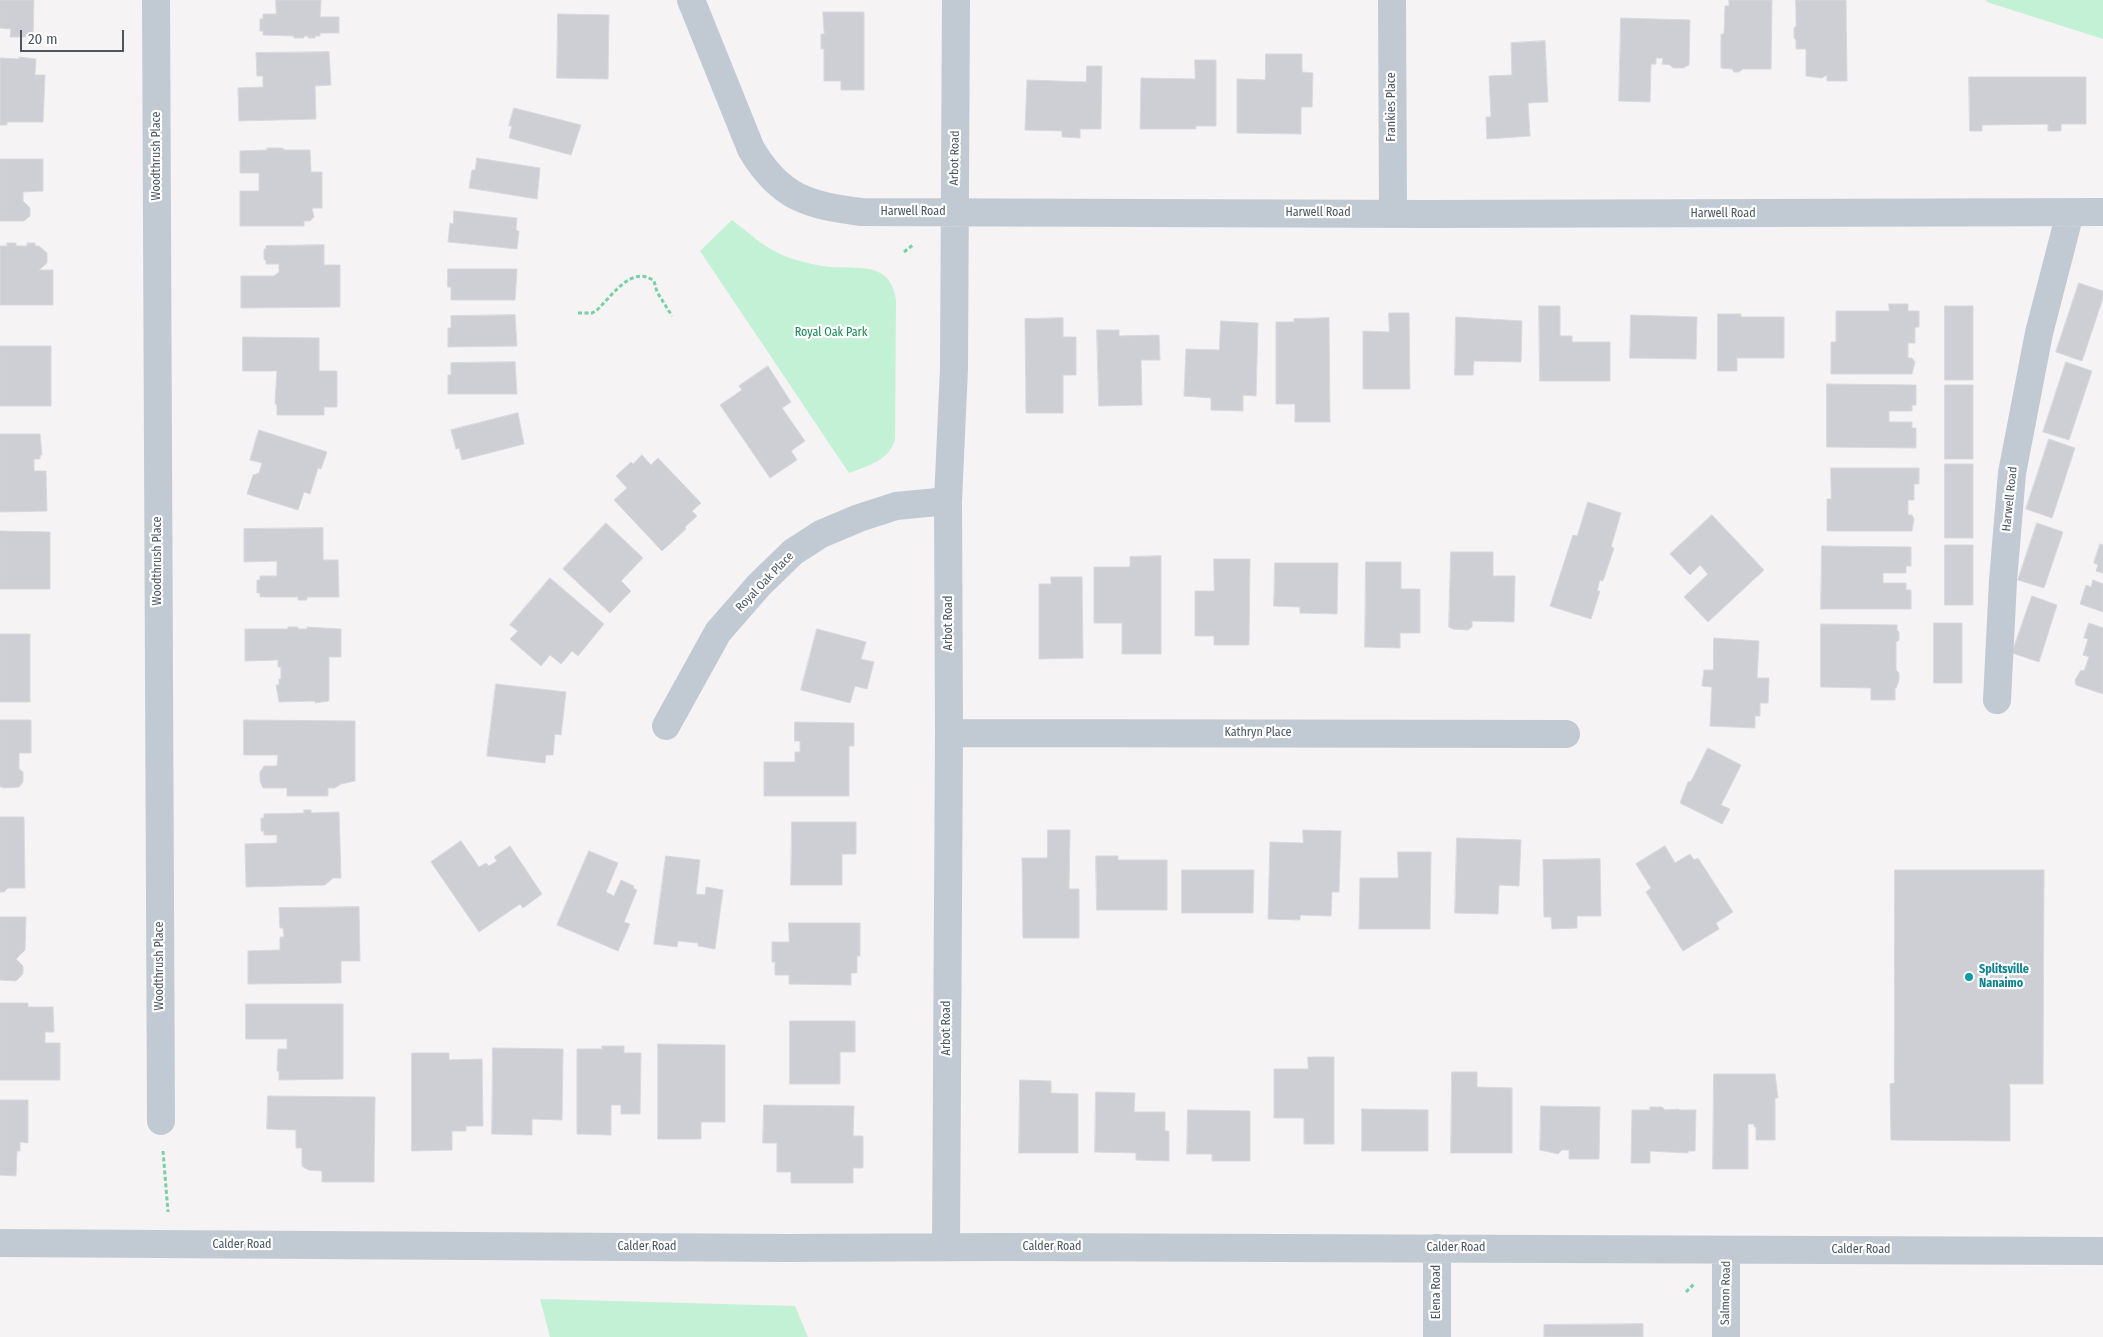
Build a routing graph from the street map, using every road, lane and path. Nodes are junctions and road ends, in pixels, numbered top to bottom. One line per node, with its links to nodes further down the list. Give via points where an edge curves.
1 (156, 0): 16 (street, Woodthrush Place)
2 (690, 0): 5 (street, Harwell Road, via 751,149 773,181 797,197 837,209)
3 (956, 0): 5 (street, Arbot Road)
4 (1392, 0): 8 (street, Frankies Place)
5 (954, 212): 8 (street, Harwell Road); 11 (street, Arbot Road, via 954,368)
6 (2103, 212): 7 (street, Harwell Road)
7 (2070, 213): 8 (street, Harwell Road); 12 (street, Harwell Road, via 2038,333 2012,473)
8 (1393, 214)
9 (578, 313): 10 (path, via 592,313 626,280 646,276 654,281)
10 (672, 316)
11 (948, 501): 13 (street, Royal Oak Place, via 896,506 868,515 821,534 793,552 718,632); 14 (street, Arbot Road)
12 (1997, 700)
13 (666, 726)
14 (949, 733): 15 (street, Kathryn Place); 20 (street, Arbot Road)
15 (1566, 734)
16 (161, 1121)
17 (166, 1181): 18 (path)
18 (168, 1218)
19 (0, 1244): 20 (street, Calder Road)
20 (946, 1247): 21 (street, Calder Road)
21 (1437, 1248): 22 (street, Calder Road); 24 (street, Elena Road)
22 (1726, 1250): 23 (street, Calder Road); 25 (street, Salmon Road)
23 (2103, 1250)
24 (1437, 1337)
25 (1726, 1337)

